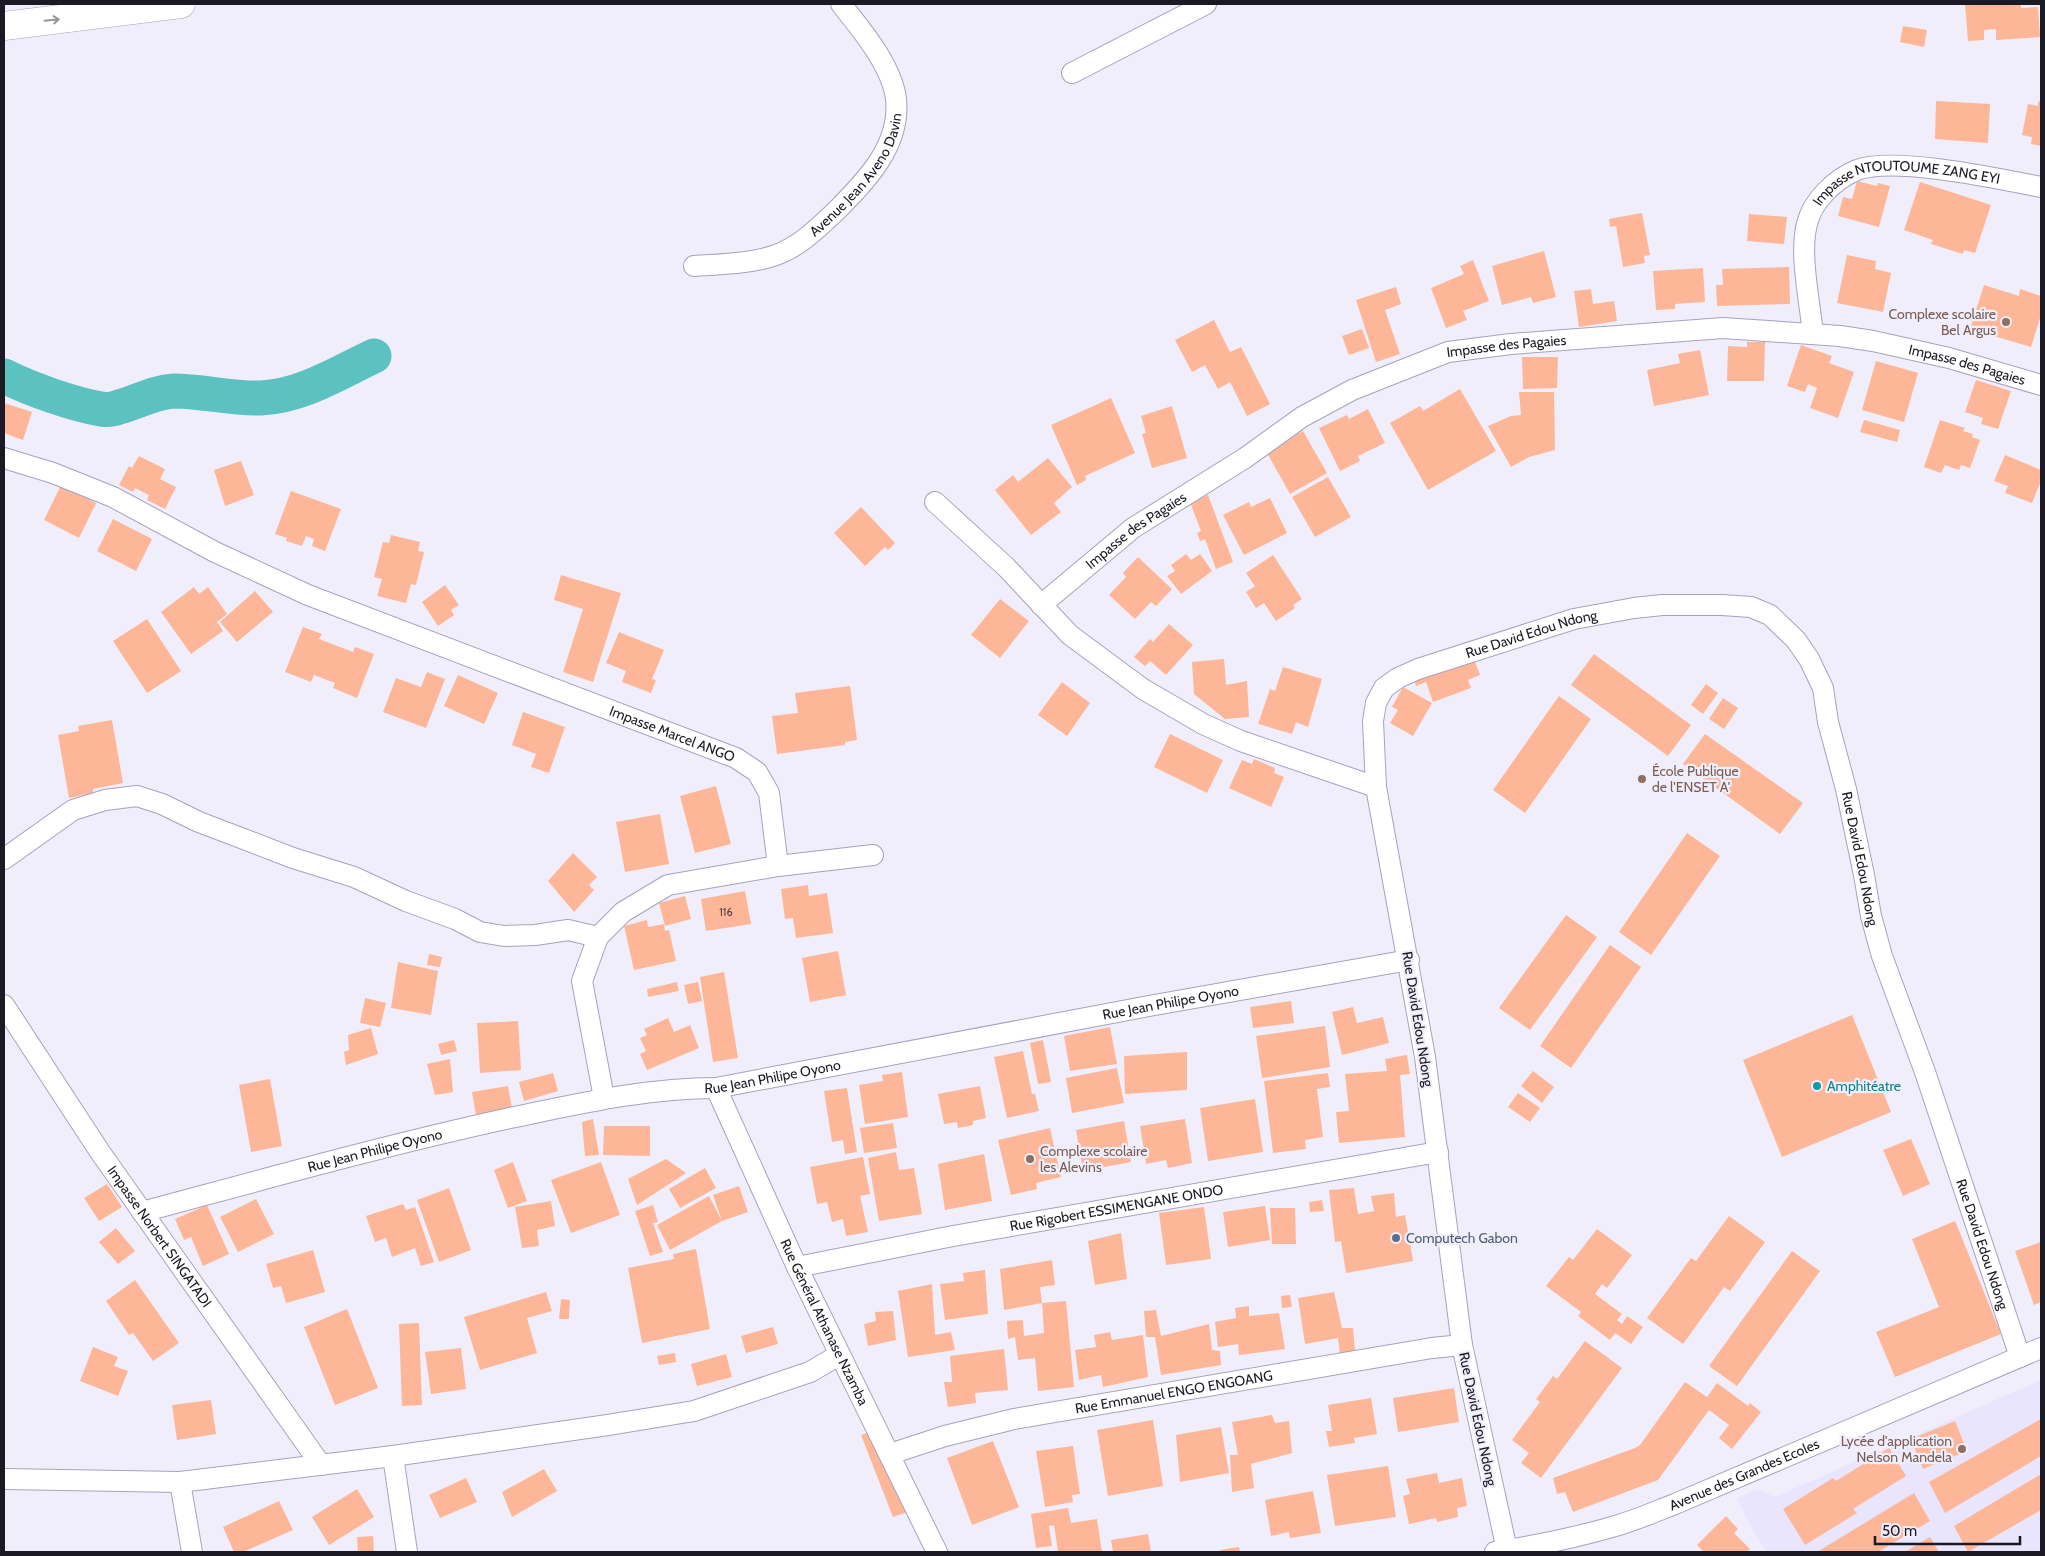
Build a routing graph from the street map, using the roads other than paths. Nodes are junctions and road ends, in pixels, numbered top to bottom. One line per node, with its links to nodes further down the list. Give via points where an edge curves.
1 (181, 4): 4 (highway, one-way to 1)
2 (841, 4): 7 (street, Avenue Jean Aveno Davin, via 879,57 891,80 896,99 894,123 884,154 863,185 810,236 775,256)
3 (1206, 4): 5 (street)
4 (4, 26)
5 (1072, 73)
6 (2041, 187): 8 (street, Impasse NTOUTOUME ZANG EYI, via 1888,166 1858,170 1833,185 1816,203 1806,224 1806,270)
7 (694, 266)
8 (1813, 334): 9 (street, Impasse des Pagaies, via 1865,340 1949,358); 12 (street, Impasse des Pagaies, via 1706,329 1448,352 1352,390 1302,417 1245,458 1132,528)
9 (2041, 384)
10 (4, 458): 16 (street, Impasse Marcel ANGO, via 106,494 215,552 308,595 736,758 757,772 768,793)
11 (935, 502): 12 (street)
12 (1041, 605): 13 (street, via 1070,635 1102,660 1177,710 1241,740)
13 (1376, 787): 18 (street, Rue David Edou Ndong); 28 (street, Rue David Edou Ndong, via 1373,721 1376,703 1384,688 1418,668 1574,619 1634,608 1662,605 1751,607 1783,626 1809,659 1823,688 1830,732 1846,789 1882,956 1928,1081)
14 (873, 855): 16 (street)
15 (4, 859): 17 (street, via 73,810 105,800 137,796 293,858 354,877 480,932 504,936 568,930)
16 (778, 866): 17 (street, via 668,884 623,912)
17 (598, 937): 21 (street, via 582,982)
18 (1408, 960): 20 (street, Rue Jean Philipe Oyono); 22 (street, Rue David Edou Ndong)
19 (4, 1005): 23 (street, Impasse Norbert SINGATADI)
20 (716, 1088): 21 (street, Rue Jean Philipe Oyono, via 685,1088); 24 (street, Rue Général Athanase Nzamba)
21 (604, 1098): 23 (street, Rue Jean Philipe Oyono, via 377,1148)
22 (1438, 1152): 24 (street, Rue Rigobert ESSIMENGANE ONDO, via 953,1236); 25 (street, Rue David Edou Ndong)
23 (142, 1212): 31 (street, Impasse Norbert SINGATADI)
24 (797, 1268): 27 (street, Rue Général Athanase Nzamba)
25 (1462, 1345): 29 (street, Rue Emmanuel ENGO ENGOANG, via 1014,1419 944,1436); 34 (street, Rue David Edou Ndong)
26 (2041, 1348): 28 (street, Avenue des Grandes Ecoles)
27 (839, 1355): 29 (street, Rue Général Athanase Nzamba); 30 (street, via 810,1372 694,1411)
28 (2020, 1357): 34 (street, Avenue des Grandes Ecoles, via 1666,1507 1614,1526)
29 (890, 1454): 37 (street, Rue Général Athanase Nzamba)
30 (393, 1456): 31 (street); 36 (street)
31 (321, 1465): 33 (street)
32 (4, 1479): 33 (street)
33 (180, 1482): 35 (street)
34 (1501, 1551)
35 (192, 1552)
36 (407, 1552)
37 (937, 1552)

